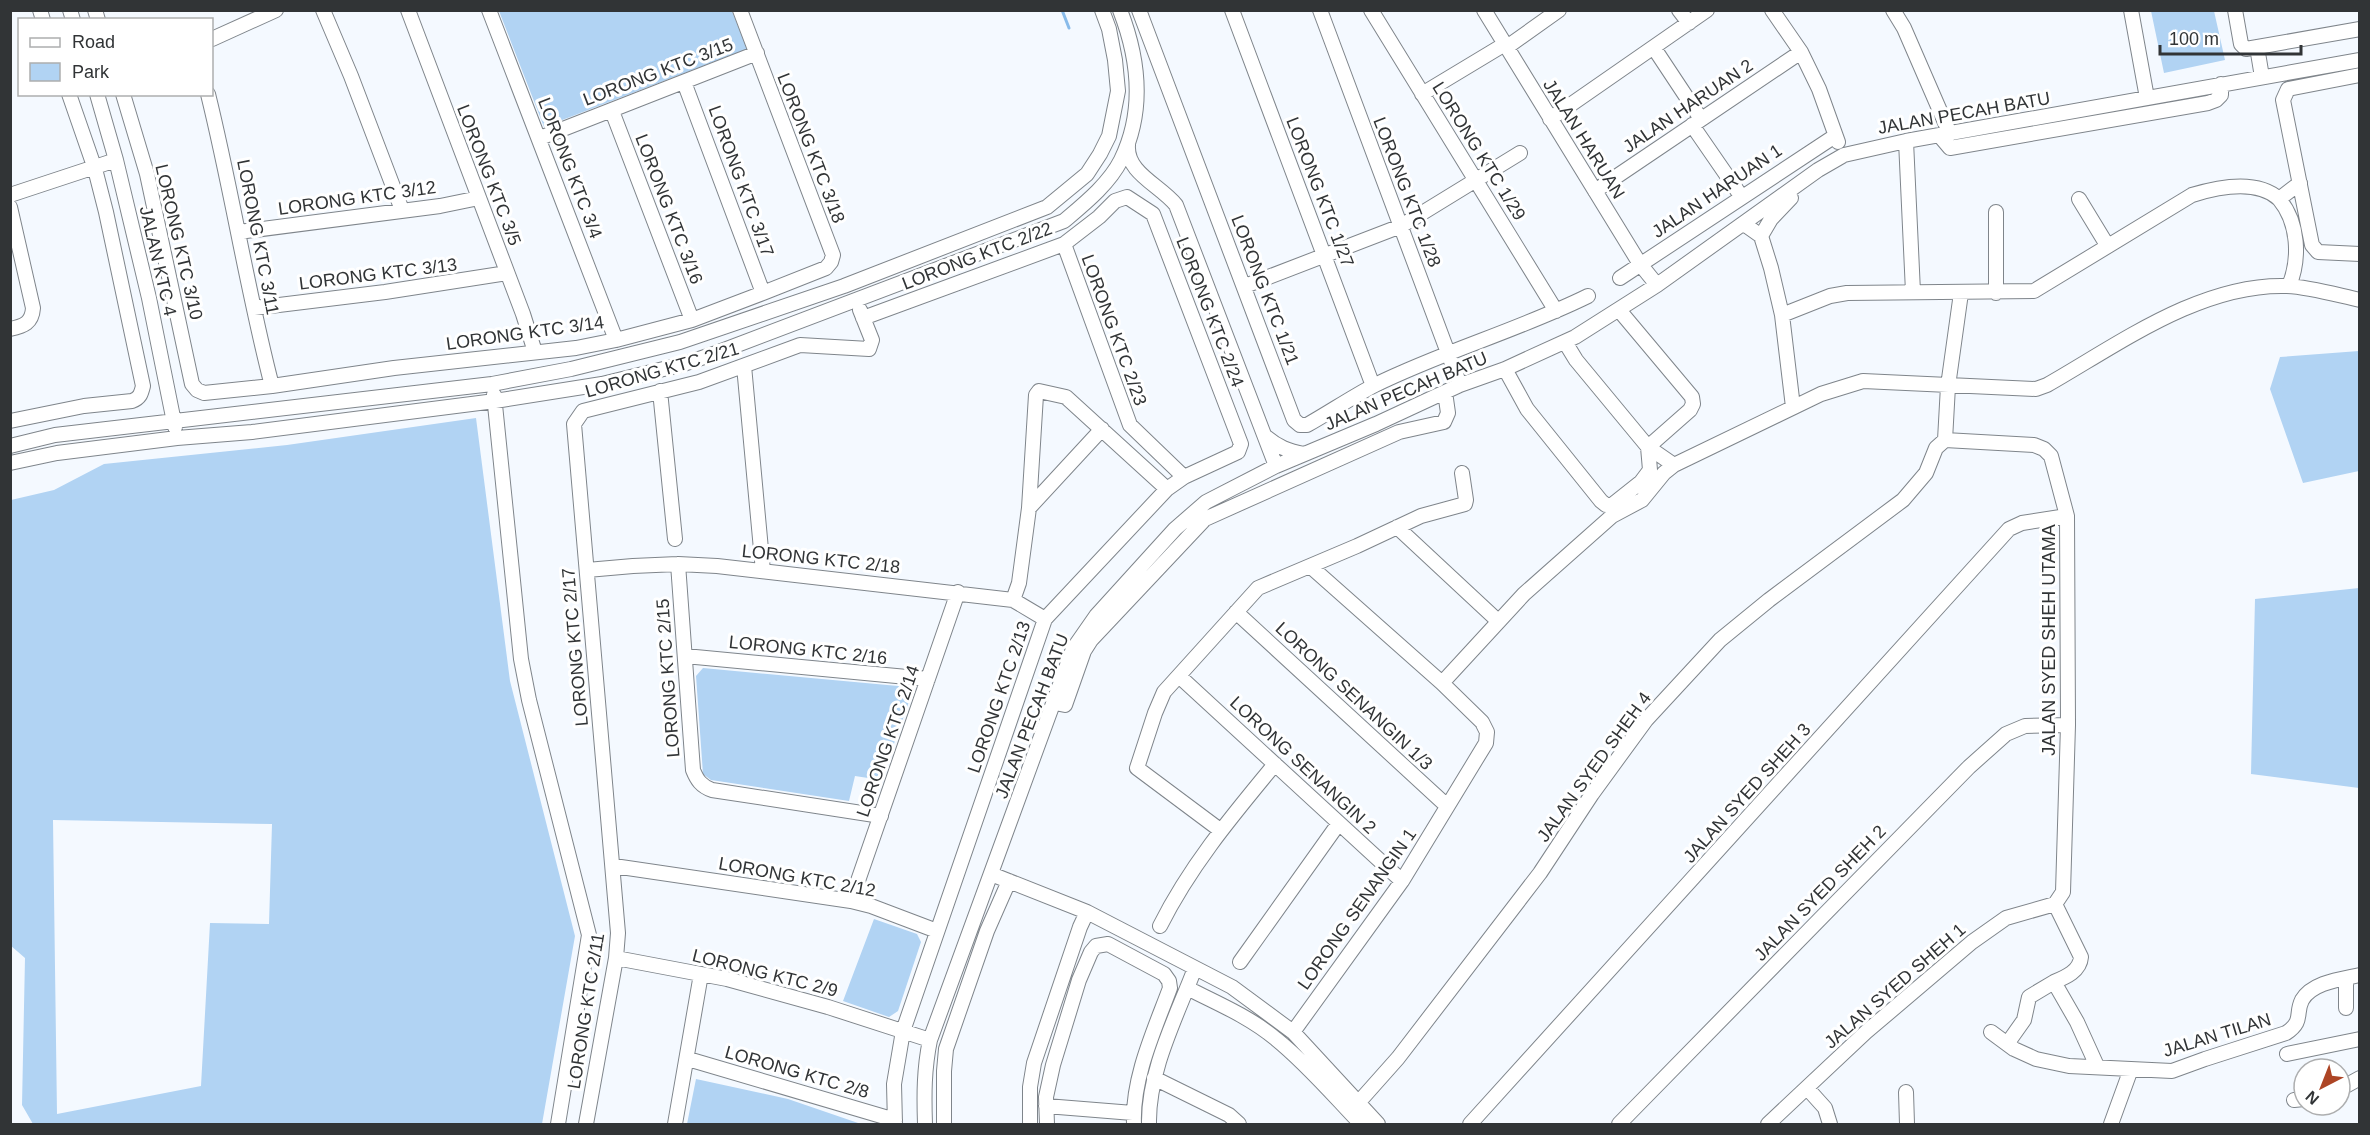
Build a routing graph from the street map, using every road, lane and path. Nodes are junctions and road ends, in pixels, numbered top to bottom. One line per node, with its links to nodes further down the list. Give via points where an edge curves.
1 (276, 10): 22 (street)
2 (323, 10): 64 (street)
3 (408, 10): 60 (street, LORONG KTC 3/5)
4 (489, 10): 44 (street, LORONG KTC 3/4)
5 (740, 10): 27 (street, LORONG KTC 3/18)
6 (1102, 10): 102 (street, via 1109,29 1118,91 1108,136 1087,174 1047,207 844,286 680,342)
7 (1120, 10): 45 (street, via 1137,66 1136,107)
8 (1139, 10): 80 (street, LORONG KTC 1/21)
9 (1232, 10): 75 (street, LORONG KTC 1/27)
10 (1320, 10): 67 (street, LORONG KTC 1/28)
11 (1371, 10): 33 (street, LORONG KTC 1/29)
12 (1484, 10): 23 (street, JALAN HARUAN)
13 (1559, 10): 23 (street)
14 (1679, 10): 20 (street)
15 (1707, 10): 20 (street)
16 (1772, 10): 26 (street)
17 (1893, 10): 42 (street, via 1904,28)
18 (2131, 10): 38 (street)
19 (2235, 10): 25 (street, via 2241,44)
20 (1689, 23): 24 (street)
21 (2360, 29): 25 (street)
22 (213, 39)
23 (1506, 46): 33 (street); 40 (street, JALAN HARUAN)
24 (1654, 48): 40 (street); 41 (street)
25 (2251, 48): 29 (street)
26 (1801, 52): 41 (street, JALAN HARUAN 2); 43 (street)
27 (757, 53): 30 (street, LORONG KTC 3/15); 74 (street, LORONG KTC 3/18)
28 (2357, 68): 29 (street, JALAN PECAH BATU); 32 (street); 55 (street, via 2288,89 2285,94)
29 (2262, 77): 31 (street, JALAN PECAH BATU)
30 (684, 82): 39 (street, LORONG KTC 3/15); 83 (street, LORONG KTC 3/17)
31 (2221, 84): 38 (street, JALAN PECAH BATU); 42 (street, via 2221,95 2208,103 1950,148)
32 (2360, 90)
33 (1422, 94): 54 (street, LORONG KTC 1/29)
34 (70, 96): 50 (street)
35 (98, 96): 49 (street, JALAN KTC 4)
36 (124, 96): 109 (street, LORONG KTC 3/10, via 147,174 192,384)
37 (208, 96): 68 (street, LORONG KTC 3/11)
38 (2147, 98): 42 (street, JALAN PECAH BATU)
39 (612, 111): 44 (street, LORONG KTC 3/15); 94 (street, LORONG KTC 3/16)
40 (1550, 119): 56 (street, JALAN HARUAN)
41 (1696, 122): 56 (street, JALAN HARUAN 2); 58 (street)
42 (1945, 134): 46 (street, JALAN PECAH BATU)
43 (1835, 136): 48 (street); 58 (street, JALAN HARUAN 1)
44 (540, 138): 96 (street, LORONG KTC 3/4)
45 (1128, 140): 52 (street, via 1127,155); 53 (street, via 1121,161)
46 (1906, 141): 48 (street, JALAN PECAH BATU); 82 (street)
47 (1520, 153): 54 (street)
48 (1844, 155): 51 (street, JALAN PECAH BATU)
49 (116, 160): 50 (street); 112 (street, JALAN KTC 4)
50 (95, 169): 57 (street); 113 (street, via 143,386 141,394 138,398)
51 (1818, 170): 66 (street, JALAN PECAH BATU); 70 (street)
52 (1137, 171): 53 (street); 116 (street, via 1176,205)
53 (1112, 172): 87 (street, via 1098,191 1064,221)
54 (1475, 180): 67 (street); 91 (street, LORONG KTC 1/29)
55 (2300, 183): 62 (street); 73 (street, via 2315,249)
56 (1595, 190): 76 (street, JALAN HARUAN)
57 (10, 195)
58 (1741, 196): 76 (street, JALAN HARUAN 1)
59 (1127, 197): 71 (street, LORONG KTC 2/22, via 1115,201); 121 (street, LORONG KTC 2/24, via 1153,214 1241,444)
60 (479, 198): 64 (street, LORONG KTC 3/12); 77 (street, LORONG KTC 3/5)
61 (2079, 199): 72 (street)
62 (2279, 199): 72 (street, via 2249,186 2204,191); 81 (street, via 2290,216 2294,234 2295,267)
63 (10, 207): 69 (street)
64 (402, 210): 68 (street, LORONG KTC 3/12)
65 (1996, 212): 85 (street)
66 (1744, 224): 70 (street); 79 (street, JALAN PECAH BATU)
67 (1401, 225): 75 (street); 99 (street, LORONG KTC 1/28)
68 (239, 232): 89 (street, LORONG KTC 3/11)
69 (14, 236): 95 (street, via 33,317 27,324)
70 (1761, 236): 92 (street)
71 (1064, 244): 93 (street, LORONG KTC 2/22); 127 (street, LORONG KTC 2/23, via 1130,425)
72 (2107, 245): 85 (street, via 2034,291)
73 (2360, 254)
74 (833, 255): 83 (street, LORONG KTC 3/14, via 826,268)
75 (1324, 255): 80 (street); 105 (street, LORONG KTC 1/27)
76 (1640, 264): 78 (street, JALAN HARUAN 1); 79 (street, JALAN HARUAN)
77 (507, 273): 89 (street, LORONG KTC 3/13); 98 (street, LORONG KTC 3/5)
78 (1620, 278)
79 (1657, 285): 90 (street, JALAN PECAH BATU)
80 (1245, 286): 105 (street, LORONG KTC 1/21, via 1299,425 1307,425)
81 (2289, 286): 88 (street); 106 (street, via 2235,291 2204,300 2036,389)
82 (1912, 292): 84 (street); 92 (street, via 1840,294)
83 (763, 293): 94 (street, LORONG KTC 3/14)
84 (1961, 293): 85 (street); 106 (street)
85 (1996, 293)
86 (1588, 296): 91 (street, LORONG KTC 1/21)
87 (855, 300): 93 (street); 110 (street, via 684,364 602,384)
88 (2360, 300)
89 (254, 308): 104 (street, LORONG KTC 3/11)
90 (1619, 310): 97 (street, JALAN PECAH BATU); 120 (street, via 1692,397 1690,410)
91 (1556, 311): 99 (street, LORONG KTC 1/21)
92 (1782, 315): 111 (street)
93 (863, 318): 100 (street, LORONG KTC 2/21, via 872,340 869,349 800,345)
94 (692, 320): 96 (street, LORONG KTC 3/14)
95 (10, 329)
96 (616, 340): 98 (street, LORONG KTC 3/14)
97 (1565, 342): 101 (street, JALAN PECAH BATU); 120 (street)
98 (535, 352): 104 (street, LORONG KTC 3/14)
99 (1448, 353): 103 (street, LORONG KTC 1/28); 105 (street, LORONG KTC 1/21)
100 (744, 366): 107 (street, LORONG KTC 2/21); 136 (street)
101 (1505, 369): 103 (street, JALAN PECAH BATU); 120 (street, JALAN PECAH BATU, via 1527,409 1606,505 1641,482 1650,470)
102 (492, 384): 110 (street); 112 (street)
103 (1460, 385): 108 (street, JALAN PECAH BATU)
104 (272, 386): 109 (street, LORONG KTC 3/14)
105 (1374, 386)
106 (1948, 386): 111 (street, via 1863,381); 118 (street)
107 (660, 391): 114 (street, LORONG KTC 2/21, via 583,411); 132 (street)
108 (1445, 392): 122 (street, JALAN PECAH BATU); 146 (street, via 1448,413 1444,422 1399,432 1204,519 1091,640 1065,705)
109 (204, 393)
110 (495, 401): 117 (street); 191 (street, via 521,659 589,935)
111 (1793, 407): 124 (street)
112 (173, 420): 117 (street, JALAN KTC 4); 119 (street, via 55,435)
113 (10, 422)
114 (574, 424): 135 (street, LORONG KTC 2/17)
115 (1102, 429): 128 (street); 129 (street); 129 (street, via 1066,397 1039,391)
116 (1264, 435): 122 (street, via 1276,446); 125 (street)
117 (177, 438): 123 (street)
118 (1945, 440): 130 (street, JALAN SYED SHEH UTAMA, via 2034,445 2044,449 2051,456); 187 (street, JALAN SYED SHEH 4, via 1936,448 1926,473 1902,500 1720,640 1646,720 1540,873)
119 (10, 446)
120 (1648, 447): 124 (street)
121 (1239, 452): 127 (street, LORONG KTC 2/13)
122 (1304, 454): 125 (street, JALAN PECAH BATU)
123 (10, 463)
124 (1674, 465): 141 (street, via 1642,500 1612,516)
125 (1276, 466): 146 (street, JALAN PECAH BATU, via 1206,502 1175,529 1081,635)
126 (1462, 473): 131 (street, via 1465,504)
127 (1184, 477): 128 (street, LORONG KTC 2/13)
128 (1167, 489): 140 (street, LORONG KTC 2/13)
129 (1029, 508): 138 (street)
130 (2067, 516): 147 (street, JALAN SYED SHEH UTAMA); 202 (street, JALAN SYED SHEH 3, via 2022,523 2009,529)
131 (1397, 527): 134 (street); 141 (street)
132 (675, 539)
133 (678, 564): 135 (street, LORONG KTC 2/18); 136 (street, LORONG KTC 2/18); 142 (street, LORONG KTC 2/15)
134 (1310, 566): 139 (street, via 1258,588); 145 (street)
135 (587, 570): 153 (street, LORONG KTC 2/17)
136 (763, 571): 137 (street, LORONG KTC 2/18)
137 (958, 592): 138 (street, LORONG KTC 2/18); 144 (street, LORONG KTC 2/14)
138 (1013, 600): 140 (street, LORONG KTC 2/18)
139 (1236, 612): 143 (street); 149 (street, LORONG SENANGIN 1/3)
140 (1045, 619): 161 (street, LORONG KTC 2/13)
141 (1498, 621): 145 (street)
142 (685, 656): 144 (street, LORONG KTC 2/16); 150 (street, LORONG KTC 2/15, via 693,770 703,787)
143 (1179, 676): 148 (street, LORONG SENANGIN 2); 152 (street, via 1159,702 1137,768)
144 (928, 680): 150 (street, LORONG KTC 2/14)
145 (1442, 683): 149 (street, LORONG SENANGIN 1, via 1482,722 1487,732 1486,742)
146 (1055, 703): 154 (street, JALAN PECAH BATU)
147 (2068, 724): 158 (street, JALAN SYED SHEH UTAMA, via 2063,892); 203 (street, JALAN SYED SHEH 2, via 2025,726 2006,734 1969,767)
148 (1275, 764): 151 (street, LORONG SENANGIN 2); 152 (street)
149 (1447, 806): 156 (street, LORONG SENANGIN 1)
150 (881, 816): 157 (street, LORONG KTC 2/14)
151 (1339, 823): 156 (street, LORONG SENANGIN 2); 163 (street)
152 (1220, 830): 160 (street, via 1176,893)
153 (614, 866): 157 (street, LORONG KTC 2/12); 162 (street, LORONG KTC 2/11)
154 (992, 874): 155 (street); 178 (street, JALAN PECAH BATU)
155 (1009, 881): 159 (street); 195 (street, via 987,931 946,1049)
156 (1402, 881): 175 (street, LORONG SENANGIN 1)
157 (851, 901): 161 (street, LORONG KTC 2/12)
158 (2057, 901): 169 (street, via 2081,963 2075,971); 185 (street, JALAN SYED SHEH 1, via 2006,918 1972,942)
159 (1088, 912): 164 (street); 166 (street)
160 (1160, 926)
161 (937, 931): 174 (street)
162 (616, 958): 165 (street, LORONG KTC 2/9); 192 (street, LORONG KTC 2/11)
163 (1240, 962)
164 (1195, 968): 170 (street); 175 (street, via 1232,987)
165 (701, 974): 174 (street, LORONG KTC 2/9); 181 (street)
166 (1065, 975): 168 (street); 196 (street, via 1034,1064)
167 (2353, 977): 171 (street); 183 (street, JALAN TILAN, via 2310,991 2301,1001 2295,1028 2286,1033 2172,1071)
168 (1079, 980): 172 (street, via 1091,952 1108,944 1164,974 1169,981); 188 (street, via 1053,1065)
169 (2054, 982): 179 (street, via 2029,997 2024,1020); 182 (street)
170 (1187, 988): 173 (street); 200 (street, via 1274,1037)
171 (2346, 1008)
172 (1159, 1018): 173 (street); 189 (street, via 1143,1062)
173 (1175, 1022): 184 (street)
174 (903, 1031): 178 (street, LORONG KTC 2/9); 190 (street, via 894,1084)
175 (1293, 1032): 187 (street)
176 (1991, 1032): 179 (street, JALAN TILAN)
177 (2360, 1038): 180 (street)
178 (930, 1040): 194 (street, JALAN PECAH BATU, via 923,1090)
179 (2007, 1044): 182 (street, JALAN TILAN, via 2036,1059 2069,1066)
180 (2287, 1054)
181 (688, 1059): 190 (street, LORONG KTC 2/8); 193 (street)
182 (2097, 1066): 183 (street, JALAN TILAN)
183 (2131, 1069): 207 (street)
184 (1154, 1078): 198 (street); 199 (street, via 1229,1114)
185 (1807, 1088): 204 (street, JALAN SYED SHEH 1); 205 (street, via 1825,1108)
186 (1906, 1092): 206 (street)
187 (1359, 1103): 201 (street)
188 (1046, 1106): 189 (street); 197 (street)
189 (1133, 1119)
190 (895, 1122)
191 (558, 1125)
192 (586, 1125)
193 (675, 1125)
194 (925, 1125)
195 (944, 1125)
196 (1030, 1125)
197 (1047, 1125)
198 (1149, 1125)
199 (1239, 1125)
200 (1361, 1125)
201 (1378, 1125)
202 (1470, 1125)
203 (1618, 1125)
204 (1768, 1125)
205 (1830, 1125)
206 (1907, 1125)
207 (2111, 1125)

